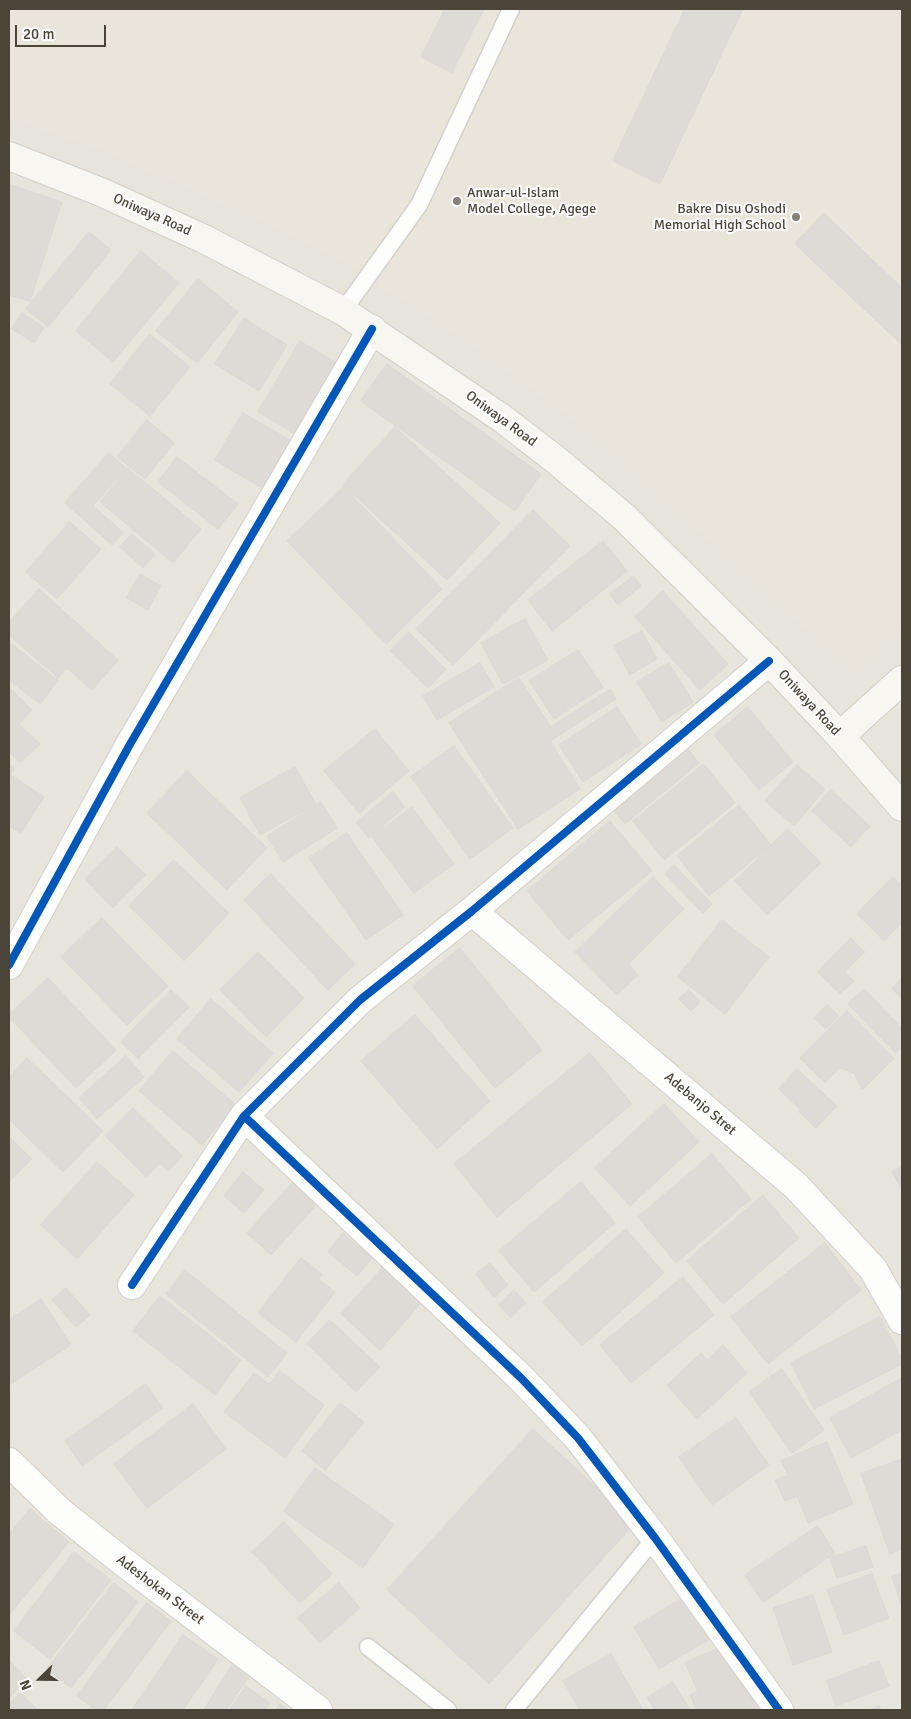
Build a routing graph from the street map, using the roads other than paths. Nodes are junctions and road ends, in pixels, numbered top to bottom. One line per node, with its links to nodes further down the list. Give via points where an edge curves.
1 (511, 9): 3 (lane, via 419,205)
2 (9, 156): 3 (main road, Oniwaya Road, via 100,192 204,239)
3 (343, 311): 4 (main road, Oniwaya Road)
4 (372, 329): 5 (main road, Oniwaya Road, via 503,419 586,485 624,517); 10 (street, via 129,746)
5 (769, 662): 7 (main road, Oniwaya Road); 9 (street)
6 (902, 680): 7 (main road)
7 (840, 736): 8 (main road, Oniwaya Road)
8 (902, 807)
9 (472, 911): 11 (street, via 360,1000); 13 (street, Adebanjo Stret, via 796,1186 873,1269)
10 (9, 964)
11 (244, 1116): 12 (street); 15 (street, via 521,1378 578,1438)
12 (132, 1285)
13 (902, 1320)
14 (9, 1462): 17 (street, Adeshokan Street, via 59,1511 115,1556)
15 (655, 1538): 19 (lane); 20 (street)
16 (368, 1647): 18 (lane)
17 (318, 1710)
18 (448, 1710)
19 (514, 1710)
20 (779, 1710)

